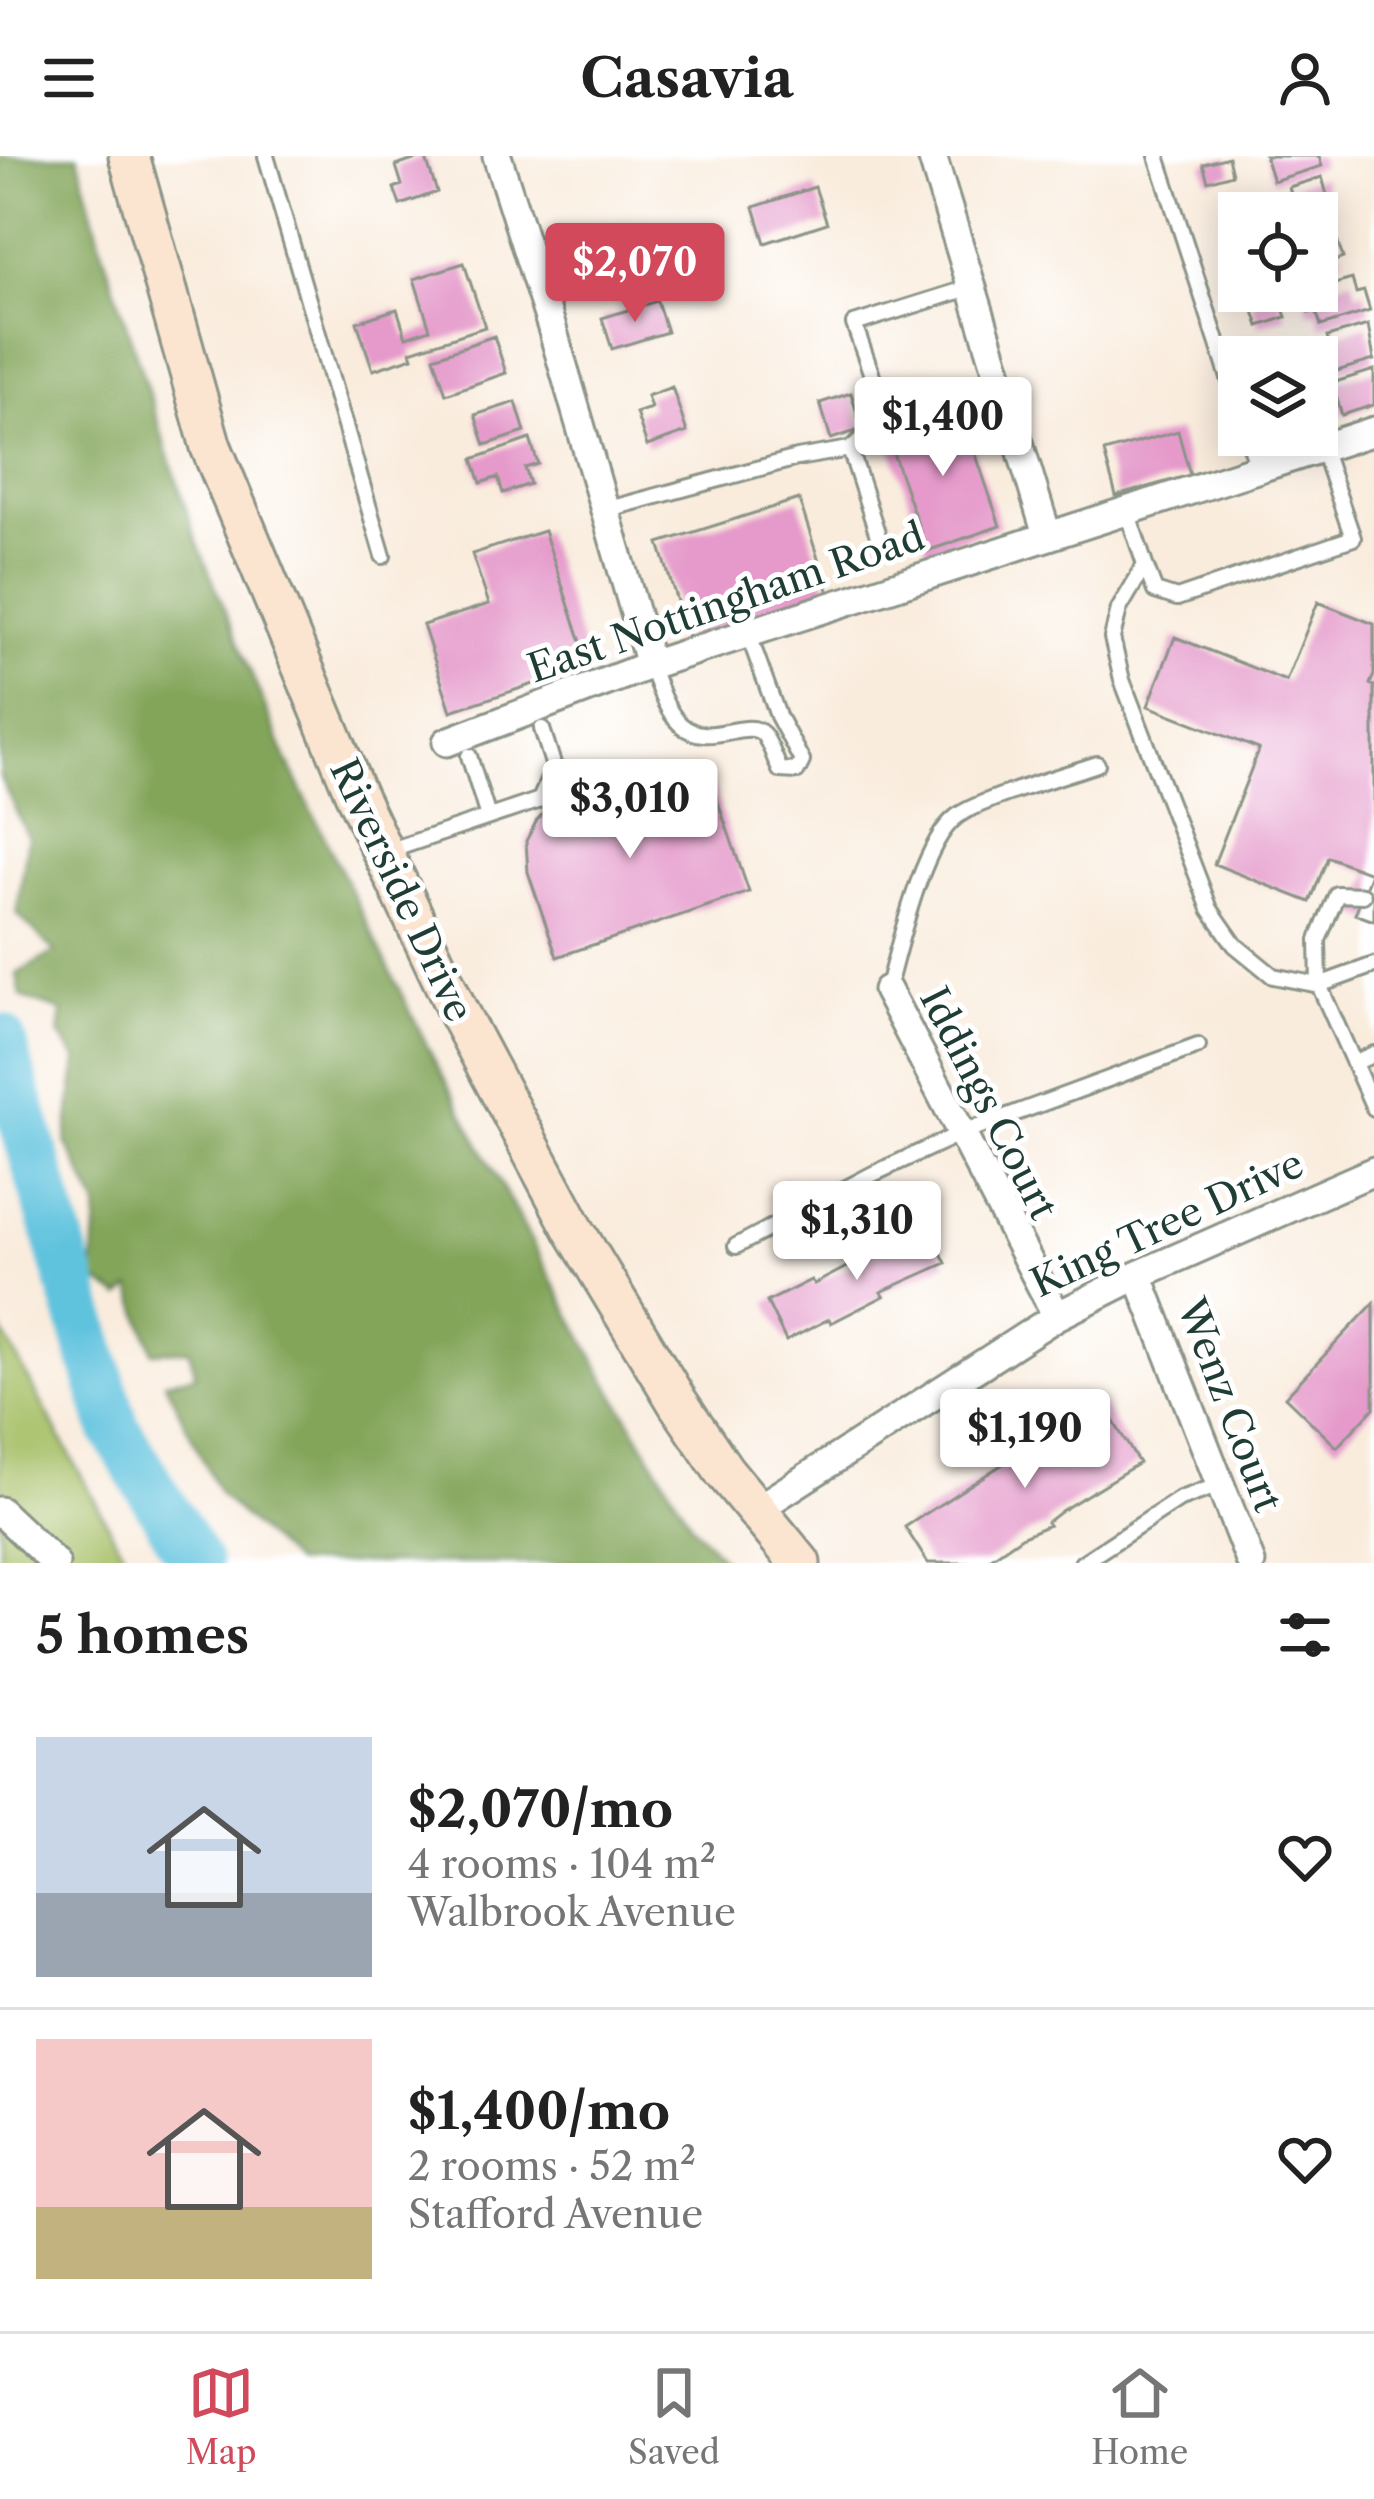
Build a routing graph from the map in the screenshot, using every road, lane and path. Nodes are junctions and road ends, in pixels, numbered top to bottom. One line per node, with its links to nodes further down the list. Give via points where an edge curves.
1 (129, 156): 27 (main road, Riverside Drive, via 211,447)
2 (266, 156): 19 (lane)
3 (497, 156): 15 (street)
4 (932, 156): 6 (street)
5 (1157, 156): 7 (lane)
6 (972, 287): 10 (lane, via 854,325 886,418); 17 (street)
7 (1218, 344)
8 (1374, 431): 9 (street, East Nottingham Road)
9 (1338, 443)
10 (850, 449): 15 (lane); 18 (lane)
11 (1254, 456): 14 (lane)
12 (1296, 456): 14 (street, East Nottingham Road)
13 (1325, 456): 20 (lane, via 1353,538 1177,598 1155,591)
14 (1258, 468): 16 (street, East Nottingham Road)
15 (605, 510): 22 (street)
16 (1127, 511): 17 (street, East Nottingham Road); 20 (lane)
17 (1047, 535): 21 (street, East Nottingham Road)
18 (880, 542)
19 (383, 556)
20 (1145, 565): 30 (lane, via 1112,638 1210,909 1235,945 1273,976)
21 (748, 632): 22 (street, East Nottingham Road); 22 (lane, via 778,716 798,746 797,771 779,770 763,734 752,729 694,734 665,702)
22 (650, 665): 24 (street, East Nottingham Road)
23 (542, 729): 26 (lane, via 554,767 540,800)
24 (458, 749): 26 (lane)
25 (1096, 764): 31 (lane, via 959,813 940,832)
26 (488, 817): 27 (lane)
27 (383, 853): 42 (main road, Riverside Drive, via 574,1229 678,1403)
28 (1363, 895): 30 (lane, via 1337,894 1318,940)
29 (1374, 965): 30 (lane)
30 (1318, 985): 34 (lane)
31 (887, 990): 36 (street, Iddings Court)
32 (1198, 1046): 36 (lane)
33 (1374, 1054): 34 (lane)
34 (1354, 1063): 35 (lane)
35 (1374, 1108)
36 (959, 1134): 38 (lane); 40 (street, Iddings Court)
37 (1374, 1172): 39 (street, King Tree Drive)
38 (736, 1246)
39 (1138, 1275): 40 (street, King Tree Drive); 41 (street, Wenz Court)
40 (1057, 1316): 42 (street, King Tree Drive)
41 (1220, 1485): 46 (lane, via 1180,1499); 47 (street, Wenz Court)
42 (756, 1510): 45 (main road, Riverside Drive)
43 (0, 1511): 44 (street)
44 (55, 1563)
45 (800, 1563)
46 (1082, 1563)
47 (1251, 1563)

